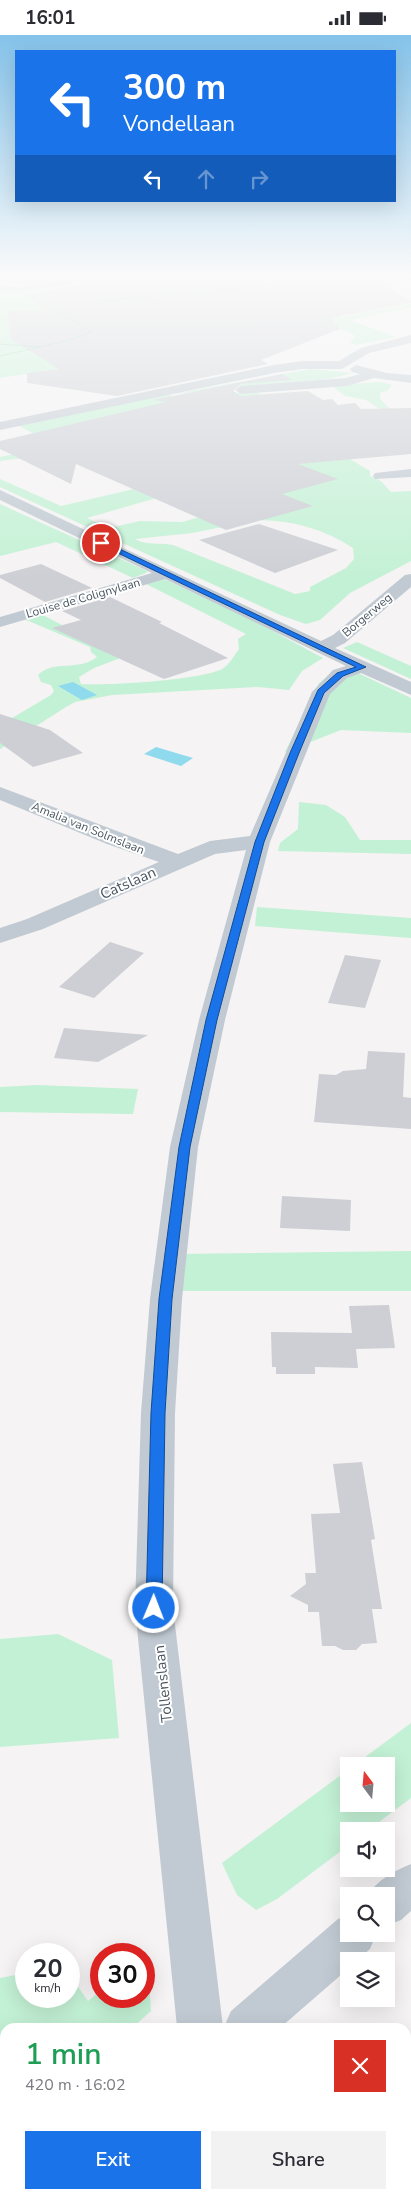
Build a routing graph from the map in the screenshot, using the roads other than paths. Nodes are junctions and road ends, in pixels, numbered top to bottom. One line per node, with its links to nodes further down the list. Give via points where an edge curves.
1 (216, 378): 4 (street)
2 (233, 378): 4 (street)
3 (360, 378): 6 (street, via 347,382 227,391)
4 (223, 380): 7 (street)
5 (112, 389): 7 (street, via 108,394)
6 (177, 399)
7 (122, 401): 8 (street)
8 (0, 425)
9 (411, 473): 10 (street)
10 (380, 476)
11 (0, 494): 12 (street)
12 (166, 574): 14 (street, Louise de Colignylaan); 15 (street)
13 (411, 579): 15 (street, Borgerweg, via 339,639)
14 (0, 622)
15 (321, 648): 16 (street)
16 (362, 667): 17 (street); 19 (street, Tollenslaan, via 340,674 321,692)
17 (411, 689)
18 (0, 793): 20 (street, Amalia van Solmslaan)
19 (260, 842): 20 (street, Catslaan, via 210,848); 25 (street, Tollenslaan, via 212,1020 184,1147 166,1299 158,1413 154,1608)
20 (178, 861): 21 (street, Catslaan, via 35,925)
21 (0, 936)
22 (411, 1884): 23 (street)
23 (395, 1897)
24 (345, 1942): 26 (street)
25 (200, 2023)
26 (252, 2023)

